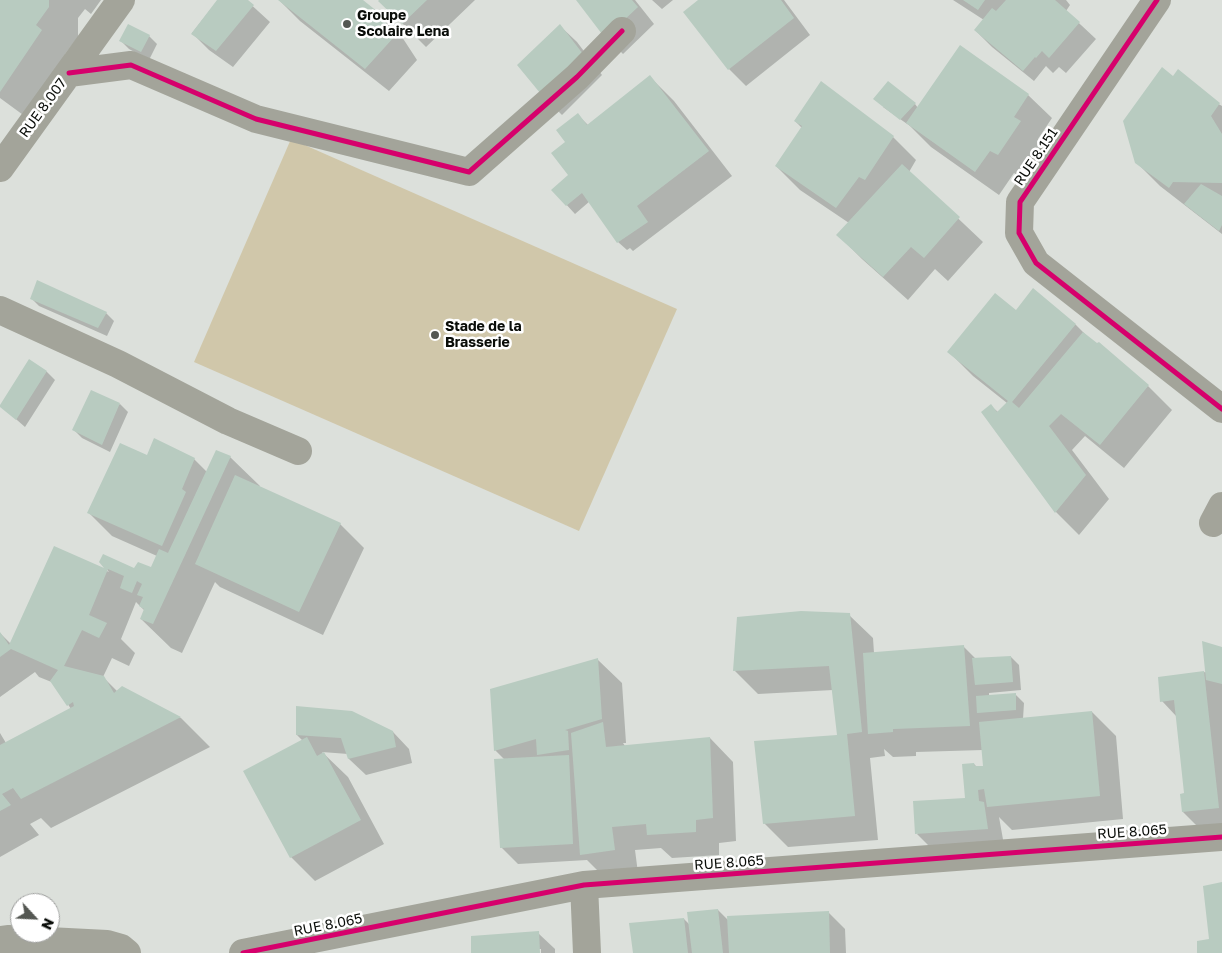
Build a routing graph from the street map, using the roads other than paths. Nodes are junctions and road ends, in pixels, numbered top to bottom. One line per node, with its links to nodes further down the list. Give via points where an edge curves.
1 (121, 0): 4 (street, RUE 8.007)
2 (1157, 0): 7 (street, RUE 8.151, via 1020,202 1019,233 1036,263)
3 (622, 31): 4 (street, via 576,77 469,172 256,118 131,66)
4 (69, 73): 5 (street, RUE 8.007)
5 (0, 168)
6 (0, 310): 8 (street, via 118,364 228,421)
7 (1222, 409)
8 (298, 451)
9 (1222, 837): 10 (street, RUE 8.065)
10 (584, 885): 13 (street, RUE 8.065); 14 (street)
11 (0, 940): 12 (street, via 107,944)
12 (127, 953)
13 (243, 953)
14 (587, 953)

